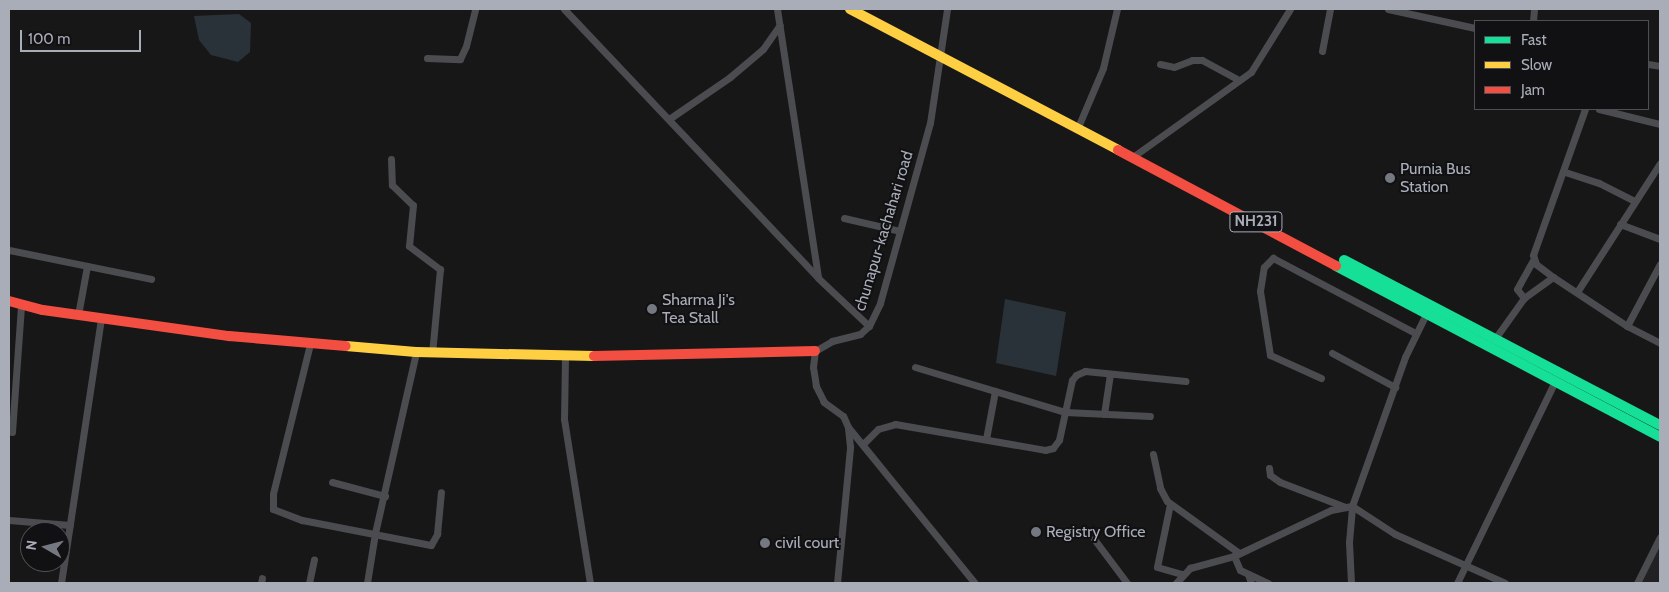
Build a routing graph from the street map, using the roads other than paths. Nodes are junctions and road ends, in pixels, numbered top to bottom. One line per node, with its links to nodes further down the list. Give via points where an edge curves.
1 (475, 9): 15 (street, via 460,59)
2 (564, 9): 20 (street)
3 (777, 9): 11 (street)
4 (850, 9): 14 (main road, NH231)
5 (866, 9): 14 (main road, NH231)
6 (947, 9): 14 (street, chunapur-kachahari road)
7 (1117, 9): 21 (street, via 1102,68)
8 (1290, 9): 17 (street, via 1259,62)
9 (1330, 9): 13 (street)
10 (1388, 9): 12 (street)
11 (780, 26): 20 (street, via 762,49 737,71); 37 (street)
12 (1474, 28)
13 (1322, 51)
14 (941, 53): 21 (main road, NH231); 30 (street, chunapur-kachahari road, via 930,123)
15 (427, 58)
16 (1160, 64): 17 (street, via 1174,68 1192,60 1202,60)
17 (1239, 80): 23 (street)
18 (1585, 110): 26 (street)
19 (1602, 110): 22 (street)
20 (669, 119): 37 (street)
21 (1079, 124): 23 (main road, NH231)
22 (1660, 124)
23 (1137, 154): 43 (main road, NH231); 49 (main road, NH231)
24 (391, 159): 54 (street, via 392,185 413,205 409,246 440,269)
25 (1660, 163): 27 (street)
26 (1565, 172): 27 (street, via 1600,183); 33 (street)
27 (1634, 201): 29 (street)
28 (844, 218): 30 (street)
29 (1620, 224): 31 (street); 39 (street)
30 (900, 231): 46 (street, chunapur-kachahari road, via 880,303)
31 (1660, 239)
32 (9, 250): 35 (street)
33 (1533, 260): 36 (street); 40 (street, via 1517,289)
34 (1660, 264): 47 (street)
35 (87, 266): 38 (street); 44 (street)
36 (1553, 277): 39 (street); 40 (street)
37 (818, 278): 46 (street)
38 (151, 279)
39 (1577, 292): 47 (street)
40 (1524, 298): 49 (street)
41 (9, 300): 42 (main road)
42 (21, 306): 44 (main road); 69 (street)
43 (1426, 314): 48 (street); 49 (main road, NH231)
44 (78, 315): 45 (main road)
45 (101, 318): 51 (main road); 82 (street)
46 (869, 326): 52 (street, chunapur-kachahari road, via 860,334 832,341)
47 (1627, 326): 50 (street)
48 (1415, 333): 59 (street, via 1272,258 1264,267 1260,291 1270,356); 62 (street)
49 (1492, 342): 61 (main road, NH231); 67 (main road, NH231)
50 (1660, 342)
51 (310, 344): 53 (main road); 83 (street, via 273,494 273,509 302,520)
52 (816, 351): 56 (main road); 68 (street, via 813,367 816,386 824,402 843,416)
53 (416, 352): 54 (main road); 77 (street)
54 (432, 353): 56 (main road)
55 (1332, 353): 62 (street)
56 (565, 356): 93 (street, via 564,420)
57 (915, 367): 63 (street)
58 (1110, 374): 60 (street); 64 (street, via 1085,371 1076,375); 65 (street)
59 (1321, 378)
60 (1186, 381)
61 (1555, 381): 70 (main road, NH231); 88 (street)
62 (1395, 387): 79 (street)
63 (995, 391): 64 (street); 71 (street)
64 (1065, 412): 65 (street); 71 (street, via 1059,440 1053,448 1046,450)
65 (1104, 414): 66 (street)
66 (1150, 416)
67 (1660, 425)
68 (848, 427): 72 (street); 94 (street, via 850,447)
69 (12, 432)
70 (1660, 438)
71 (986, 439): 72 (street, via 895,424 878,429)
72 (864, 443): 95 (street)
73 (1153, 454): 78 (street, via 1160,488)
74 (1269, 468): 79 (street, via 1270,475 1280,482)
75 (332, 482): 77 (street)
76 (441, 492): 83 (street, via 437,534 431,545)
77 (384, 496): 83 (street)
78 (1170, 504): 86 (street); 89 (street, via 1157,567)
79 (1349, 506): 86 (street, via 1331,510); 88 (street, via 1396,534); 100 (street)
80 (9, 520): 81 (street)
81 (33, 522)
82 (70, 525)
83 (375, 533): 92 (street)
84 (1660, 537): 103 (street)
85 (1094, 539): 96 (street)
86 (1237, 555): 89 (street, via 1190,568); 90 (street, via 1237,567)
87 (314, 560): 91 (street)
88 (1464, 567): 101 (street); 102 (street)
89 (1182, 574): 97 (street)
90 (1248, 574): 98 (street); 99 (street)
91 (308, 583)
92 (367, 583)
93 (590, 583)
94 (837, 583)
95 (975, 583)
96 (1127, 583)
97 (1176, 583)
98 (1251, 583)
99 (1268, 583)
100 (1351, 583)
101 (1457, 583)
102 (1505, 583)
103 (1637, 583)

